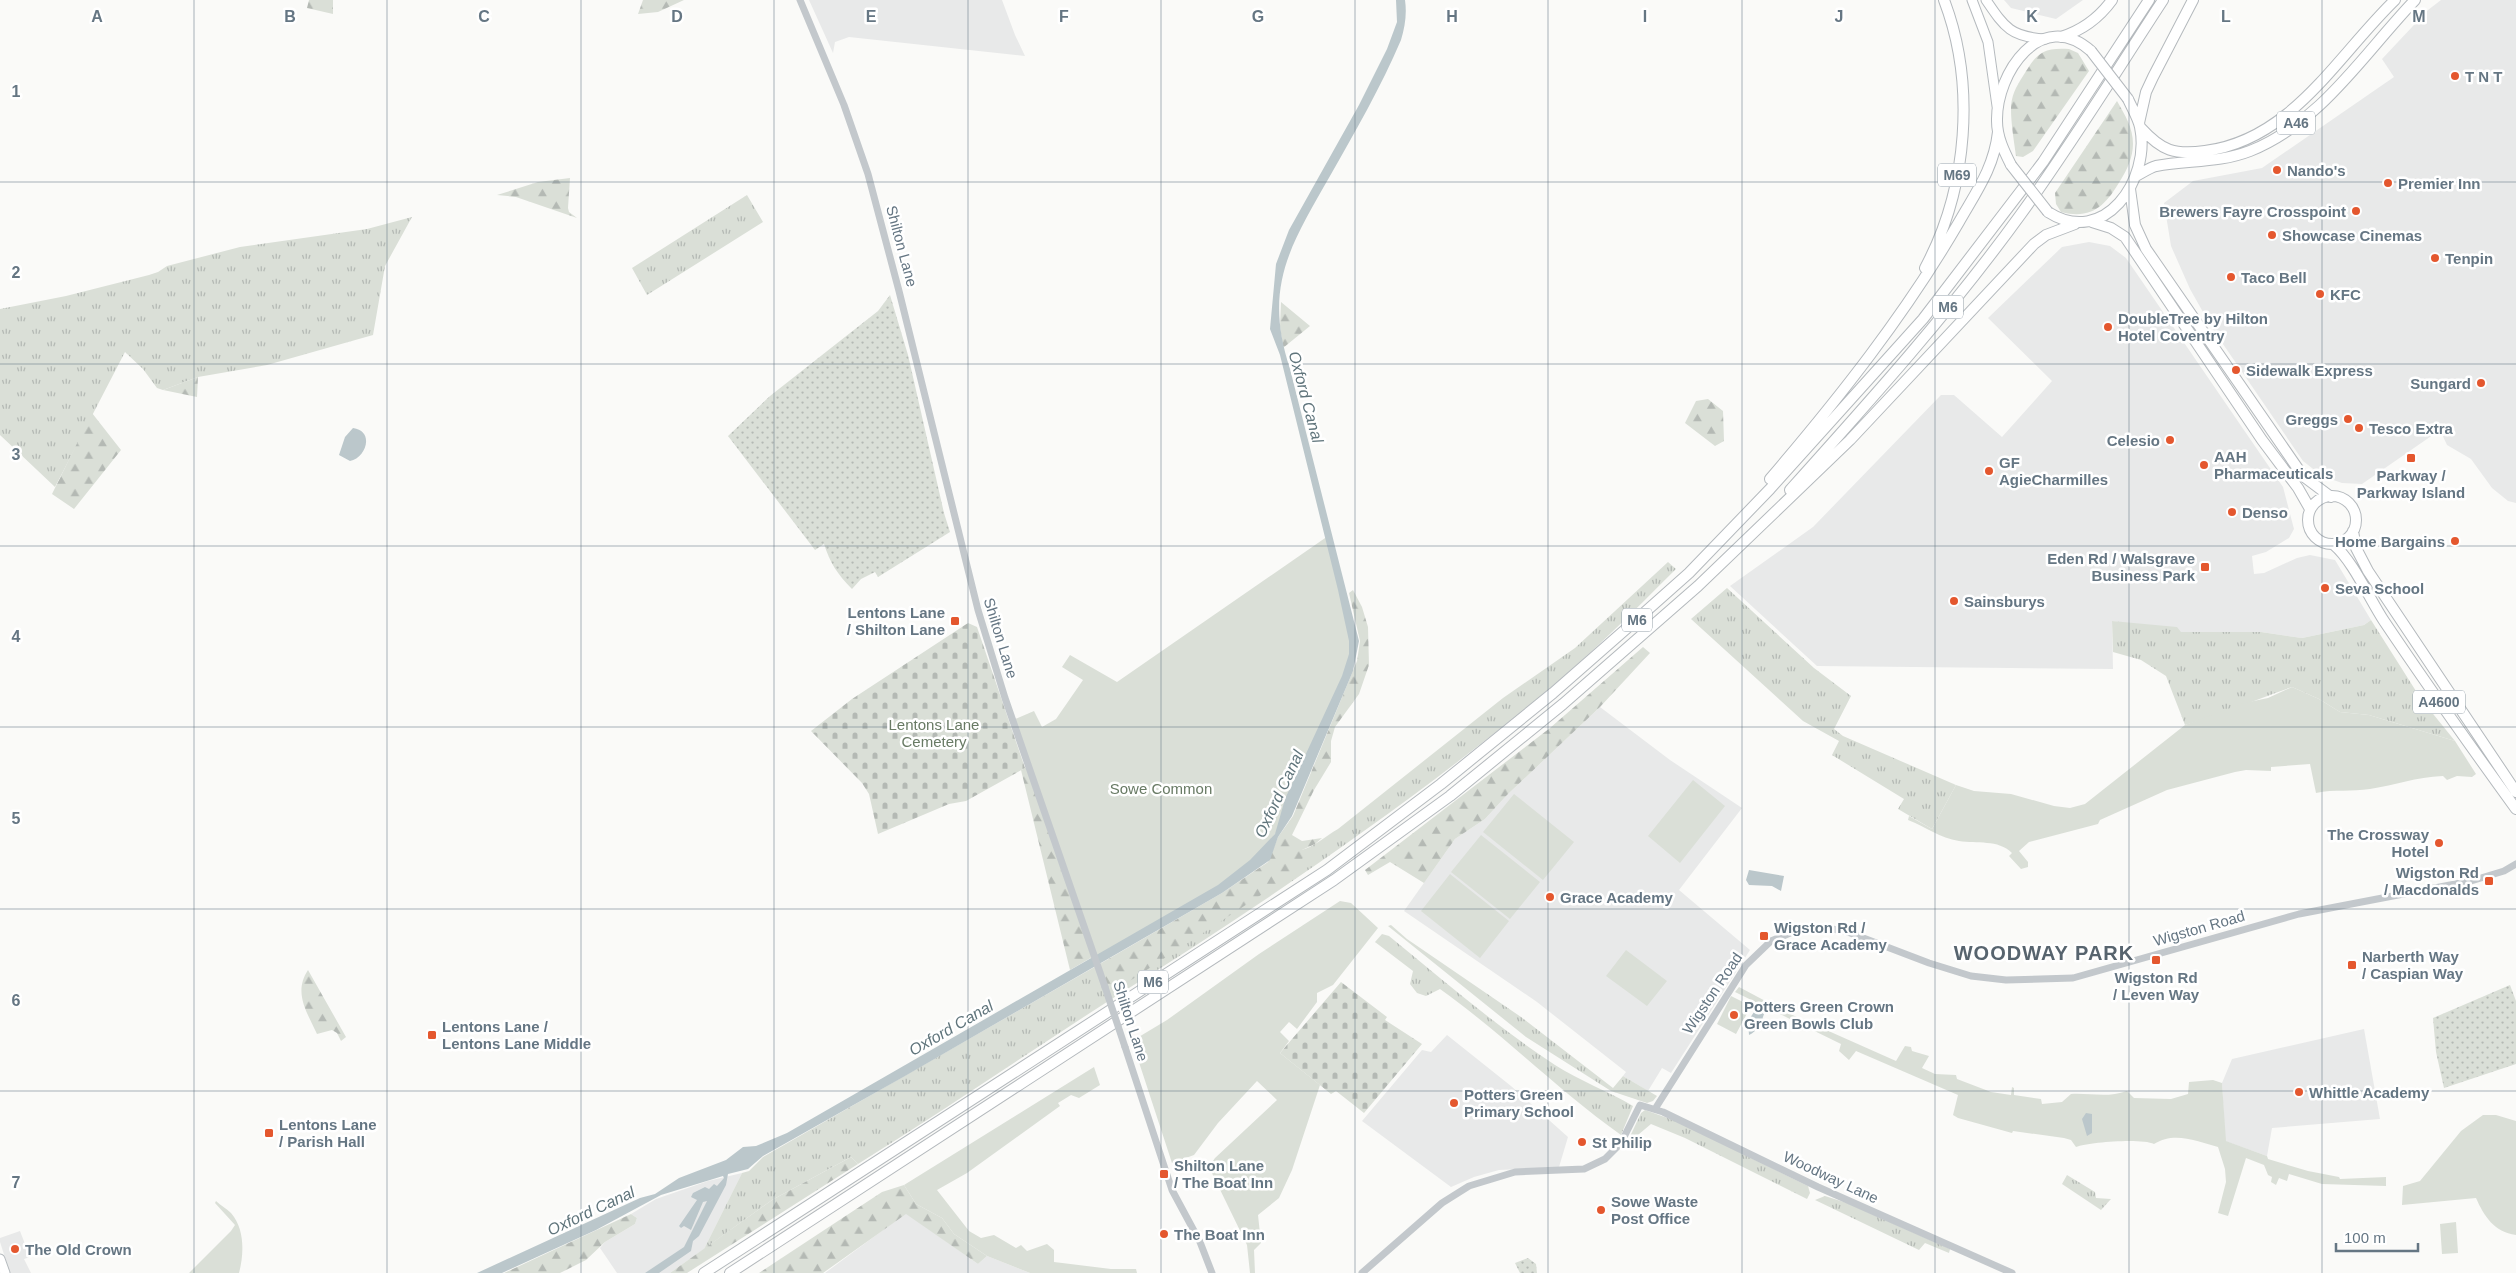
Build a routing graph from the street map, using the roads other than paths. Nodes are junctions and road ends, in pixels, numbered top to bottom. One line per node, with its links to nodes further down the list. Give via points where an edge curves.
1 (800, 0): 35 (street, Shilton Lane, bridge, via 844,105 868,174 976,605 1005,698 1172,1190 1203,1248)
2 (1944, 0): 20 (highway, M69, via 1962,81 1963,132 1957,173 1936,244)
3 (1972, 0): 13 (main road, via 1990,48)
4 (1986, 0): 12 (main road, via 2013,33)
5 (2112, 0): 11 (highway, via 2096,19)
6 (2149, 0): 25 (highway, M6, via 2043,162 1923,319)
7 (2163, 0): 26 (highway, M6, via 2020,215 1933,327 1781,500)
8 (2193, 0): 14 (highway, via 2146,92)
9 (2395, 0): 14 (highway, A46, via 2296,107 2274,126 2250,139 2224,149 2180,152 2158,146)
10 (2415, 0): 16 (highway, A46, via 2343,82 2291,127 2235,156 2155,166)
11 (2059, 38): 12 (highway); 14 (highway, bridge, via 2077,42 2091,51 2128,99)
12 (2046, 39): 13 (highway, via 2028,48 2014,63 2002,87)
13 (1997, 112): 15 (highway)
14 (2140, 126): 16 (highway, via 2140,161)
15 (1998, 132): 19 (highway, bridge, via 2011,165 2048,212); 20 (highway, via 1992,164 1943,249)
16 (2136, 176): 17 (highway)
17 (2130, 189): 18 (highway, via 2111,211); 21 (highway, via 2135,225 2146,249 2298,470 2311,485)
18 (2092, 222): 19 (highway); 22 (highway, via 2125,237)
19 (2075, 224): 26 (highway, via 2046,235 2034,244 1850,440)
20 (1885, 335): 25 (highway, via 1840,397)
21 (2331, 497): 22 (highway, via 2317,500); 23 (highway, via 2345,499 2352,506 2356,518)
22 (2310, 510): 24 (highway, via 2308,522 2313,534)
23 (2353, 531): 24 (highway, via 2343,542); 27 (highway, A4600, via 2356,548 2368,571)
24 (2334, 545): 28 (highway, A4600, via 2347,558 2406,654)
25 (1690, 573): 33 (highway, M6, via 1553,693 1441,784 1327,870)
26 (1698, 586): 34 (highway, M6, via 1563,704 1450,796 1334,880)
27 (2516, 792)
28 (2516, 809)
29 (2516, 864): 30 (street, Wigston Road, via 2471,881 2299,914 2073,978 2006,980 1971,976 1845,931 1825,928 1795,931 1771,941 1746,965)
30 (1655, 1109): 36 (street, Woodway Lane, via 1640,1105 1621,1143 1605,1159 1584,1169 1515,1172 1469,1186 1442,1203); 37 (street, Woodway Lane, via 1818,1187)
31 (0, 1259): 32 (main road)
32 (4, 1272)
33 (704, 1273)
34 (730, 1273)
35 (1212, 1273)
36 (1362, 1273)
37 (2012, 1273)

